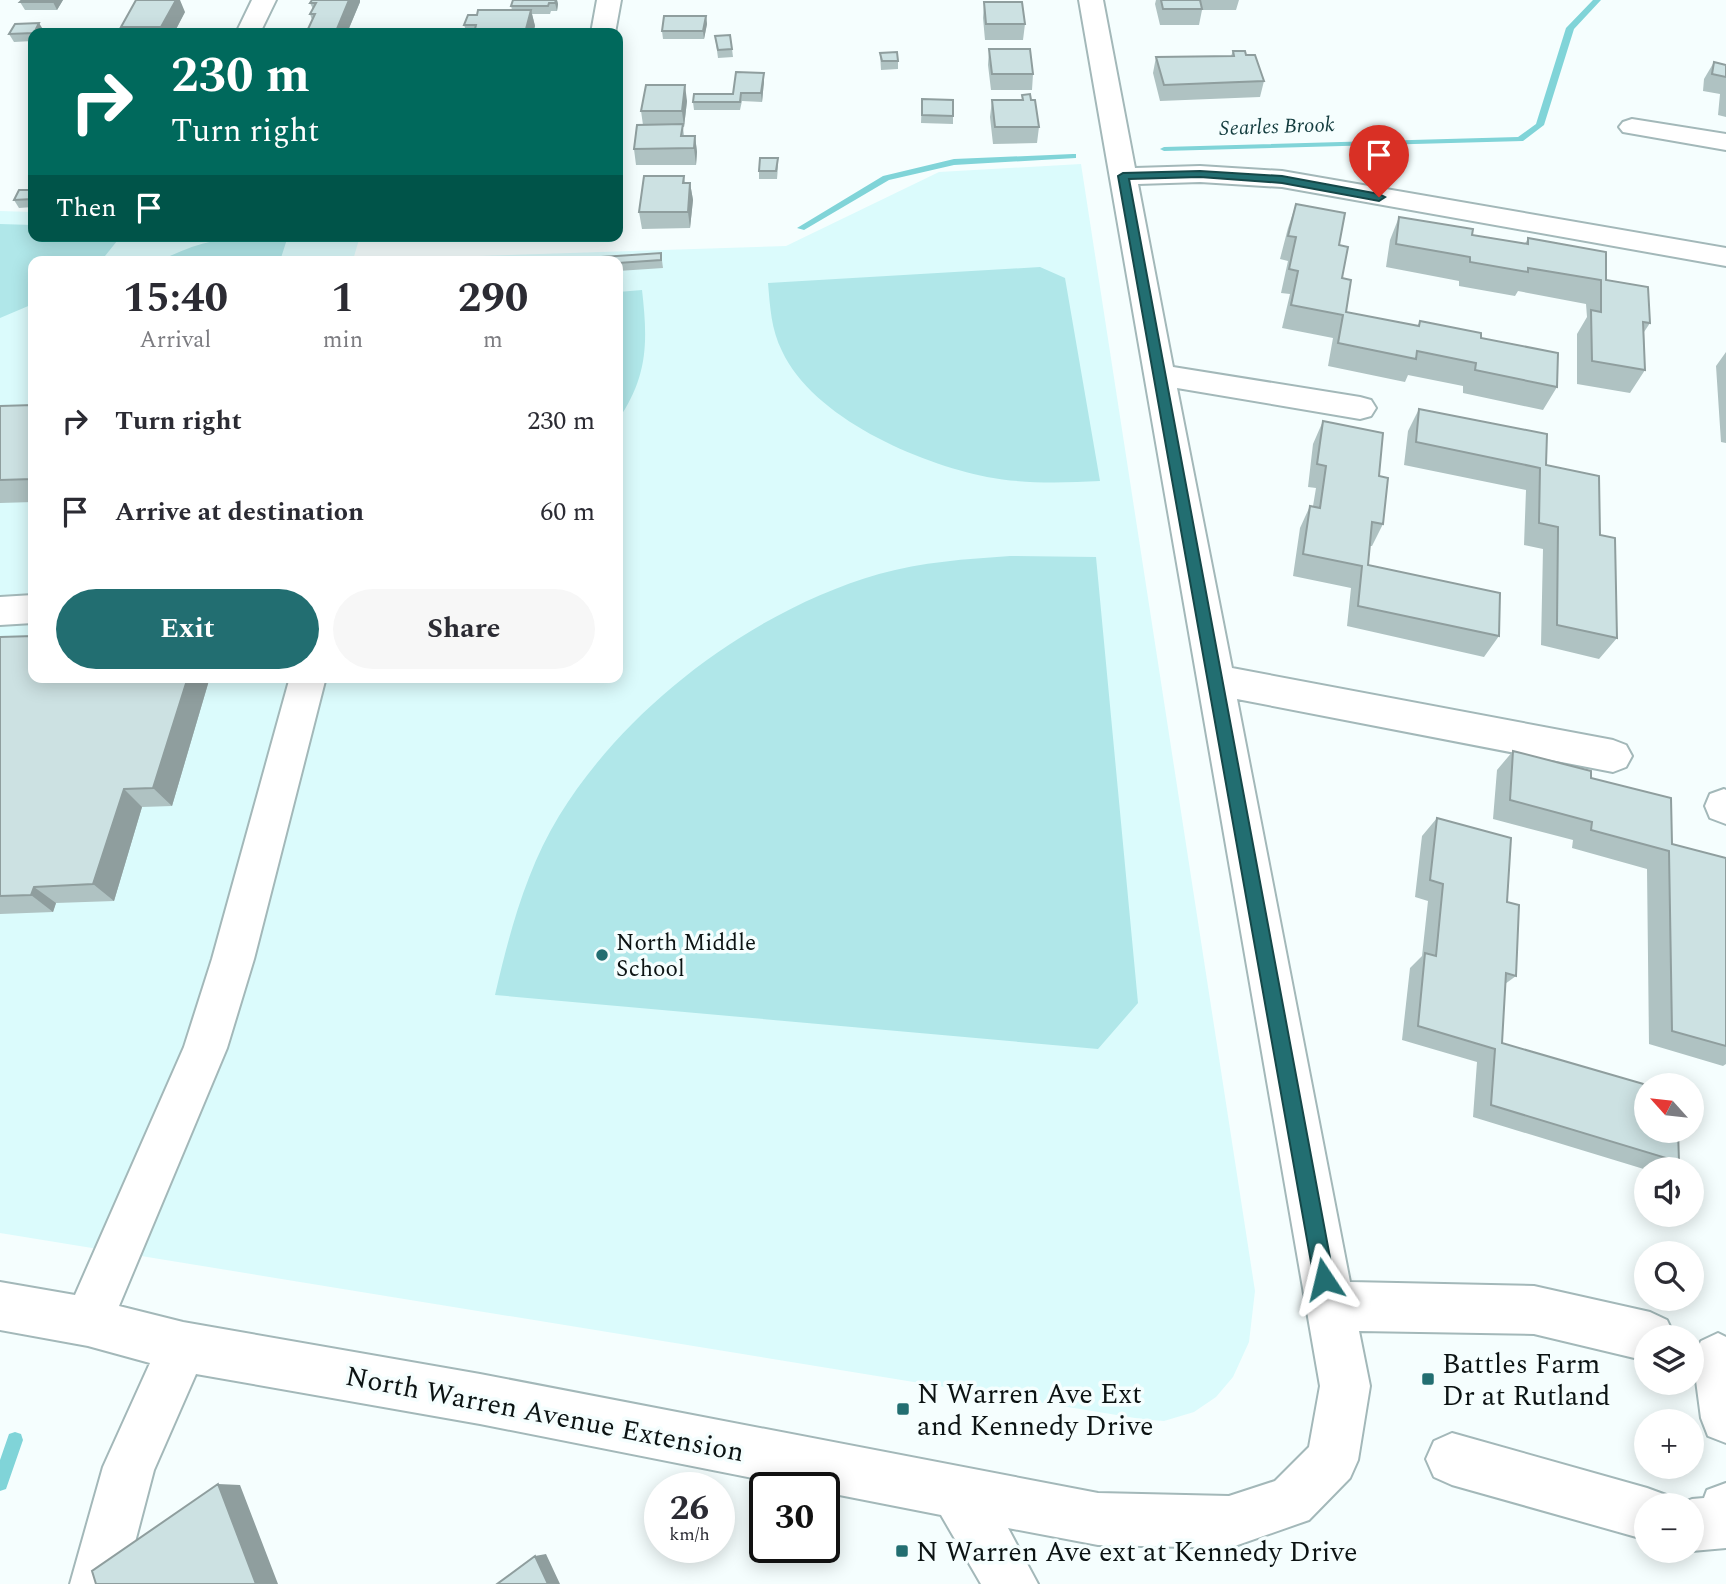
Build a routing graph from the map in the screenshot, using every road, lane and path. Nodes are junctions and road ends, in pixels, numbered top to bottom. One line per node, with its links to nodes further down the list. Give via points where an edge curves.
1 (264, 0): 4 (street)
2 (609, 0): 5 (street)
3 (1091, 0): 8 (street, North Warren Avenue Extension)
4 (250, 28)
5 (604, 28)
6 (1632, 127): 7 (street)
7 (1726, 142)
8 (1123, 176): 9 (street, via 1282,179); 10 (street, North Warren Avenue Extension)
9 (1726, 257)
10 (1160, 375): 11 (street); 14 (street, North Warren Avenue Extension)
11 (1360, 408)
12 (28, 610): 13 (street)
13 (0, 611)
14 (1215, 680): 16 (street); 18 (street, North Warren Avenue Extension)
15 (306, 683): 19 (street, via 205,1048)
16 (1613, 756)
17 (0, 1306): 19 (street, North Warren Avenue Extension)
18 (1329, 1306): 20 (street, via 1534,1310); 25 (street, North Warren Avenue Extension, via 1345,1387 1332,1460 1291,1502 1228,1522 1098,1519)
19 (88, 1322): 21 (street, North Warren Avenue Extension)
20 (1634, 1333)
21 (183, 1347): 25 (street, North Warren Avenue Extension, via 480,1399); 29 (street, via 129,1467)
22 (1712, 1356): 23 (street)
23 (1726, 1418)
24 (1452, 1459): 27 (street)
25 (957, 1492): 30 (street)
26 (1726, 1509): 28 (street, via 1721,1524)
27 (1634, 1510)
28 (1704, 1525)
29 (97, 1584)
30 (1011, 1584)

